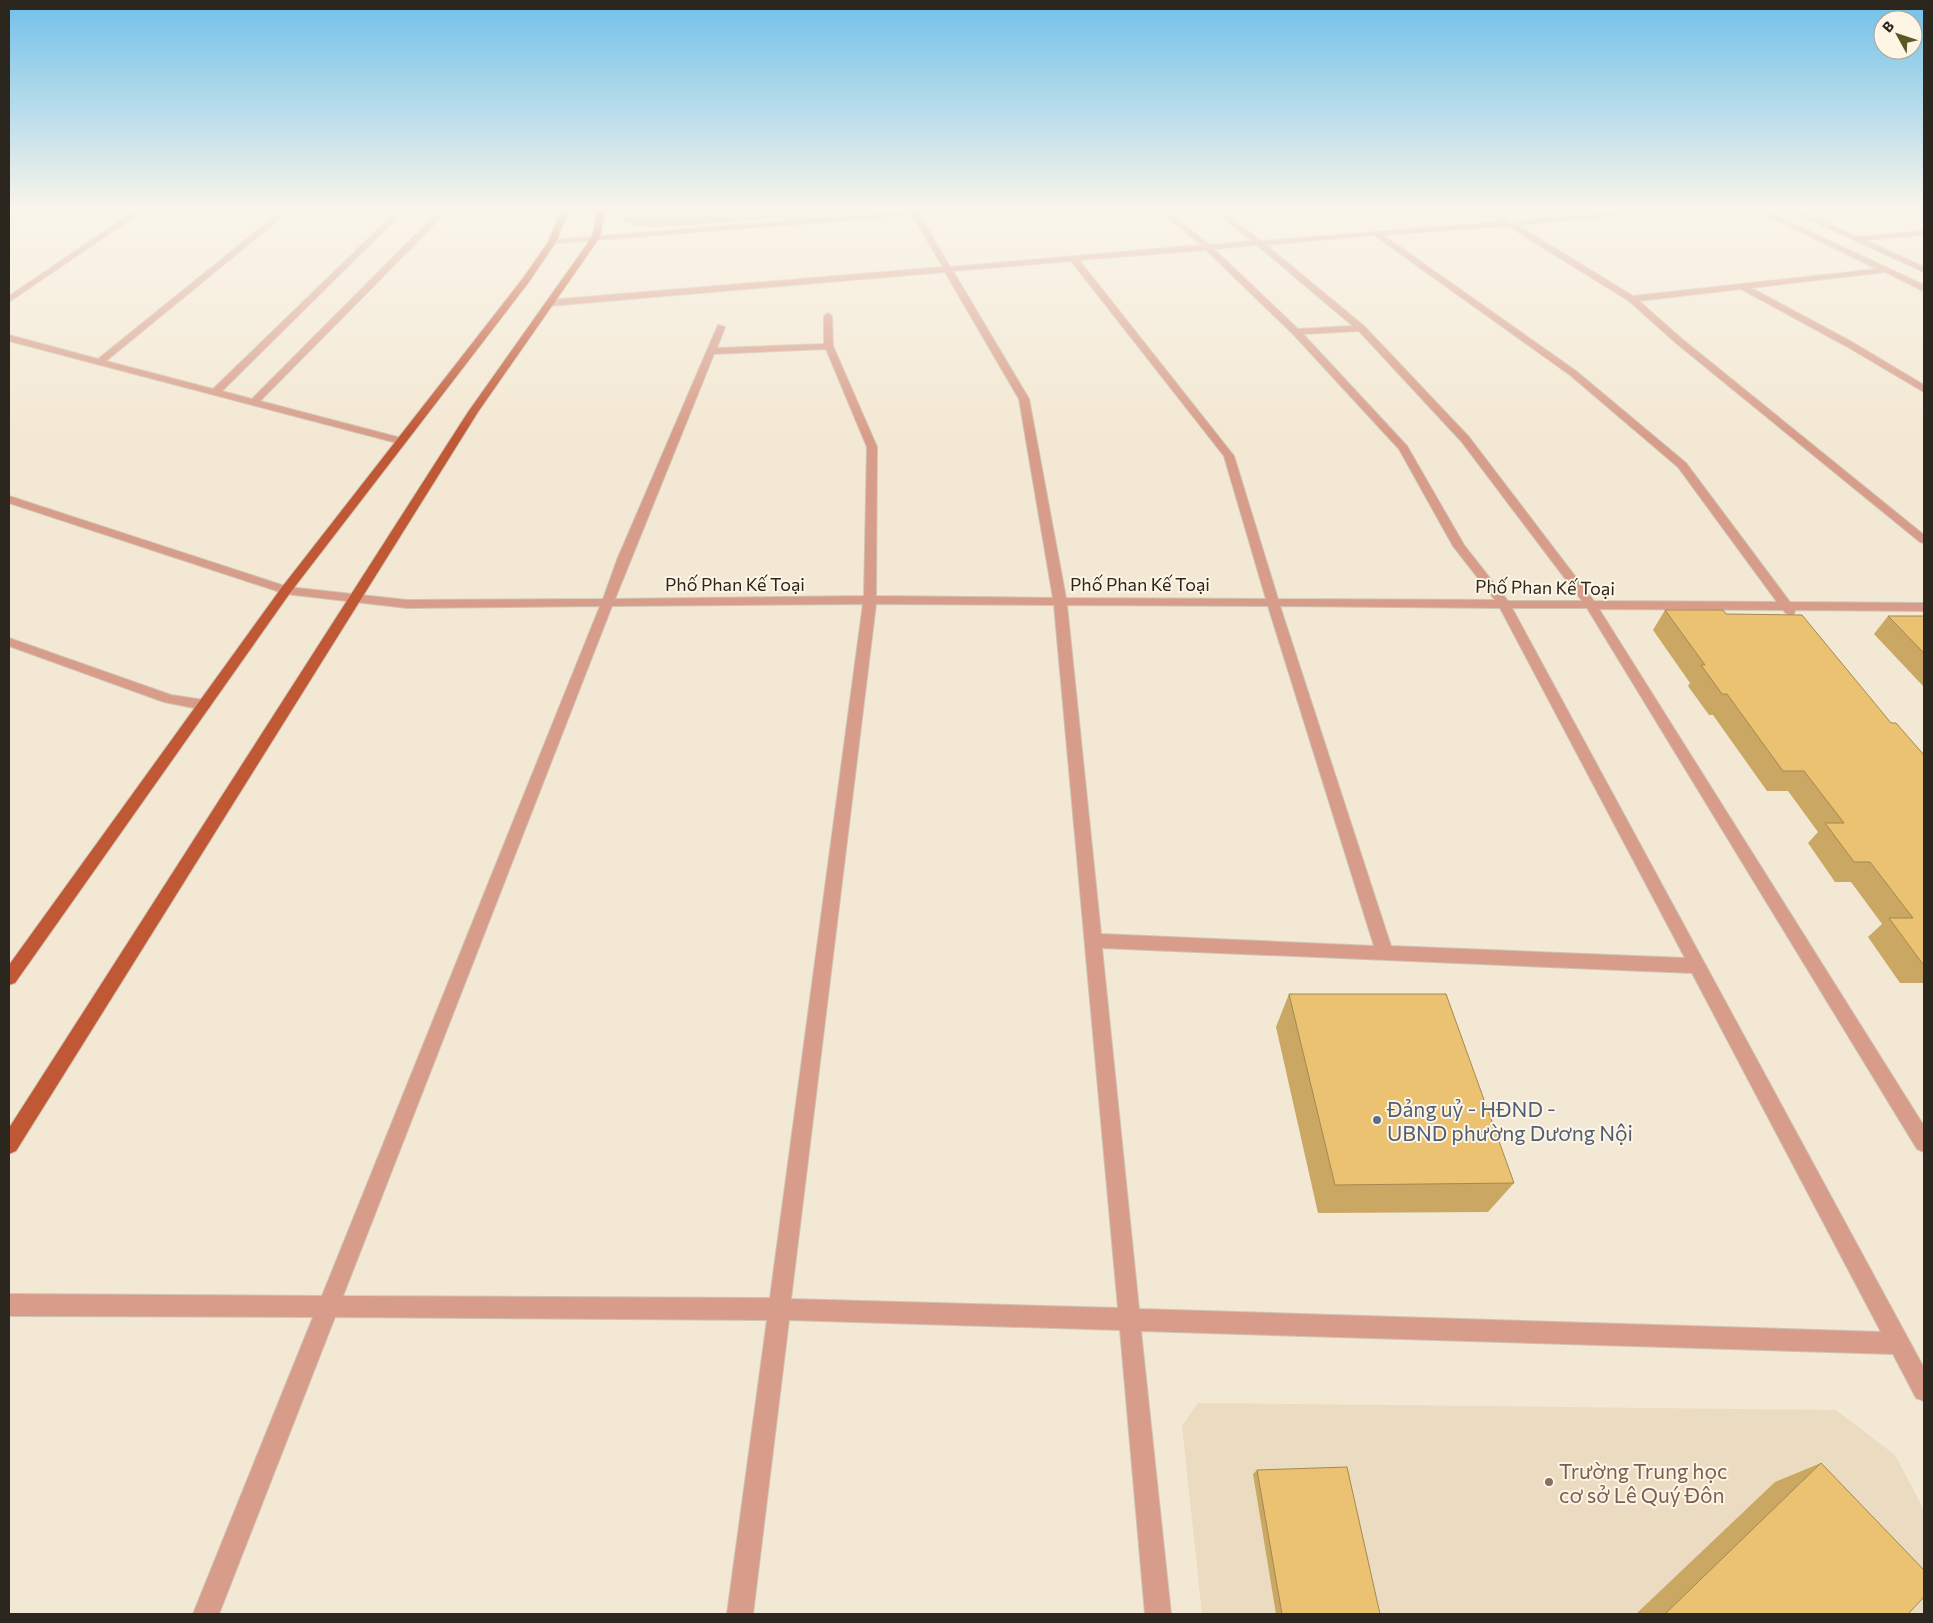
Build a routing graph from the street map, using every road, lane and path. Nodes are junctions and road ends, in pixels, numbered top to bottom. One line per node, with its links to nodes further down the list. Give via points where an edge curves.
1 (33, 284): 17 (street)
2 (196, 284): 26 (street)
3 (326, 284): 28 (street)
4 (371, 284): 29 (street)
5 (523, 284): 30 (main road)
6 (563, 284): 18 (main road)
7 (775, 284): 18 (street)
8 (957, 284): 36 (street, via 1024,399)
9 (1093, 284): 38 (street, via 1229,456)
10 (1246, 284): 22 (street)
11 (1309, 284): 21 (street)
12 (1449, 284): 41 (street, via 1573,372 1682,466)
13 (1607, 284): 16 (street)
14 (1771, 284): 15 (street)
15 (1744, 287): 16 (street); 27 (street)
16 (1632, 299): 32 (street)
17 (9, 300)
18 (549, 303): 34 (main road, via 472,412)
19 (828, 316): 24 (street)
20 (722, 328): 25 (street)
21 (1361, 328): 22 (street); 40 (street, via 1465,440)
22 (1296, 332): 39 (street, via 1403,448 1459,546)
23 (9, 338): 26 (street)
24 (829, 346): 25 (street); 35 (street, via 872,446)
25 (712, 351): 37 (street)
26 (99, 362): 28 (street)
27 (1924, 389)
28 (214, 393): 29 (street)
29 (253, 403): 30 (street)
30 (401, 440): 33 (main road)
31 (9, 498): 33 (street, Phố Phan Kế Toại)
32 (1924, 540)
33 (286, 590): 34 (street, Phố Phan Kế Toại); 45 (main road)
34 (356, 598): 37 (street, Phố Phan Kế Toại, via 407,604); 51 (main road)
35 (870, 600): 36 (street, Phố Phan Kế Toại); 37 (street, Phố Phan Kế Toại); 54 (street)
36 (1060, 601): 38 (street, Phố Phan Kế Toại); 46 (street)
37 (606, 603): 53 (street)
38 (1272, 603): 39 (street, Phố Phan Kế Toại); 47 (street)
39 (1504, 604): 40 (street, Phố Phan Kế Toại); 48 (street)
40 (1591, 605): 41 (street, Phố Phan Kế Toại); 50 (street)
41 (1786, 606): 42 (street, Phố Phan Kế Toại); 43 (street)
42 (1924, 607)
43 (1798, 621)
44 (9, 642): 45 (street, via 169,699)
45 (204, 705): 49 (main road)
46 (1094, 941): 47 (street); 55 (street)
47 (1386, 953): 48 (street)
48 (1697, 966): 56 (street)
49 (9, 978)
50 (1924, 1143)
51 (9, 1144)
52 (9, 1305): 53 (street)
53 (327, 1307): 54 (street); 58 (street)
54 (779, 1309): 55 (street); 59 (street)
55 (1130, 1320): 56 (street); 60 (street)
56 (1898, 1343): 57 (street)
57 (1924, 1390)
58 (206, 1614)
59 (740, 1614)
60 (1158, 1614)

